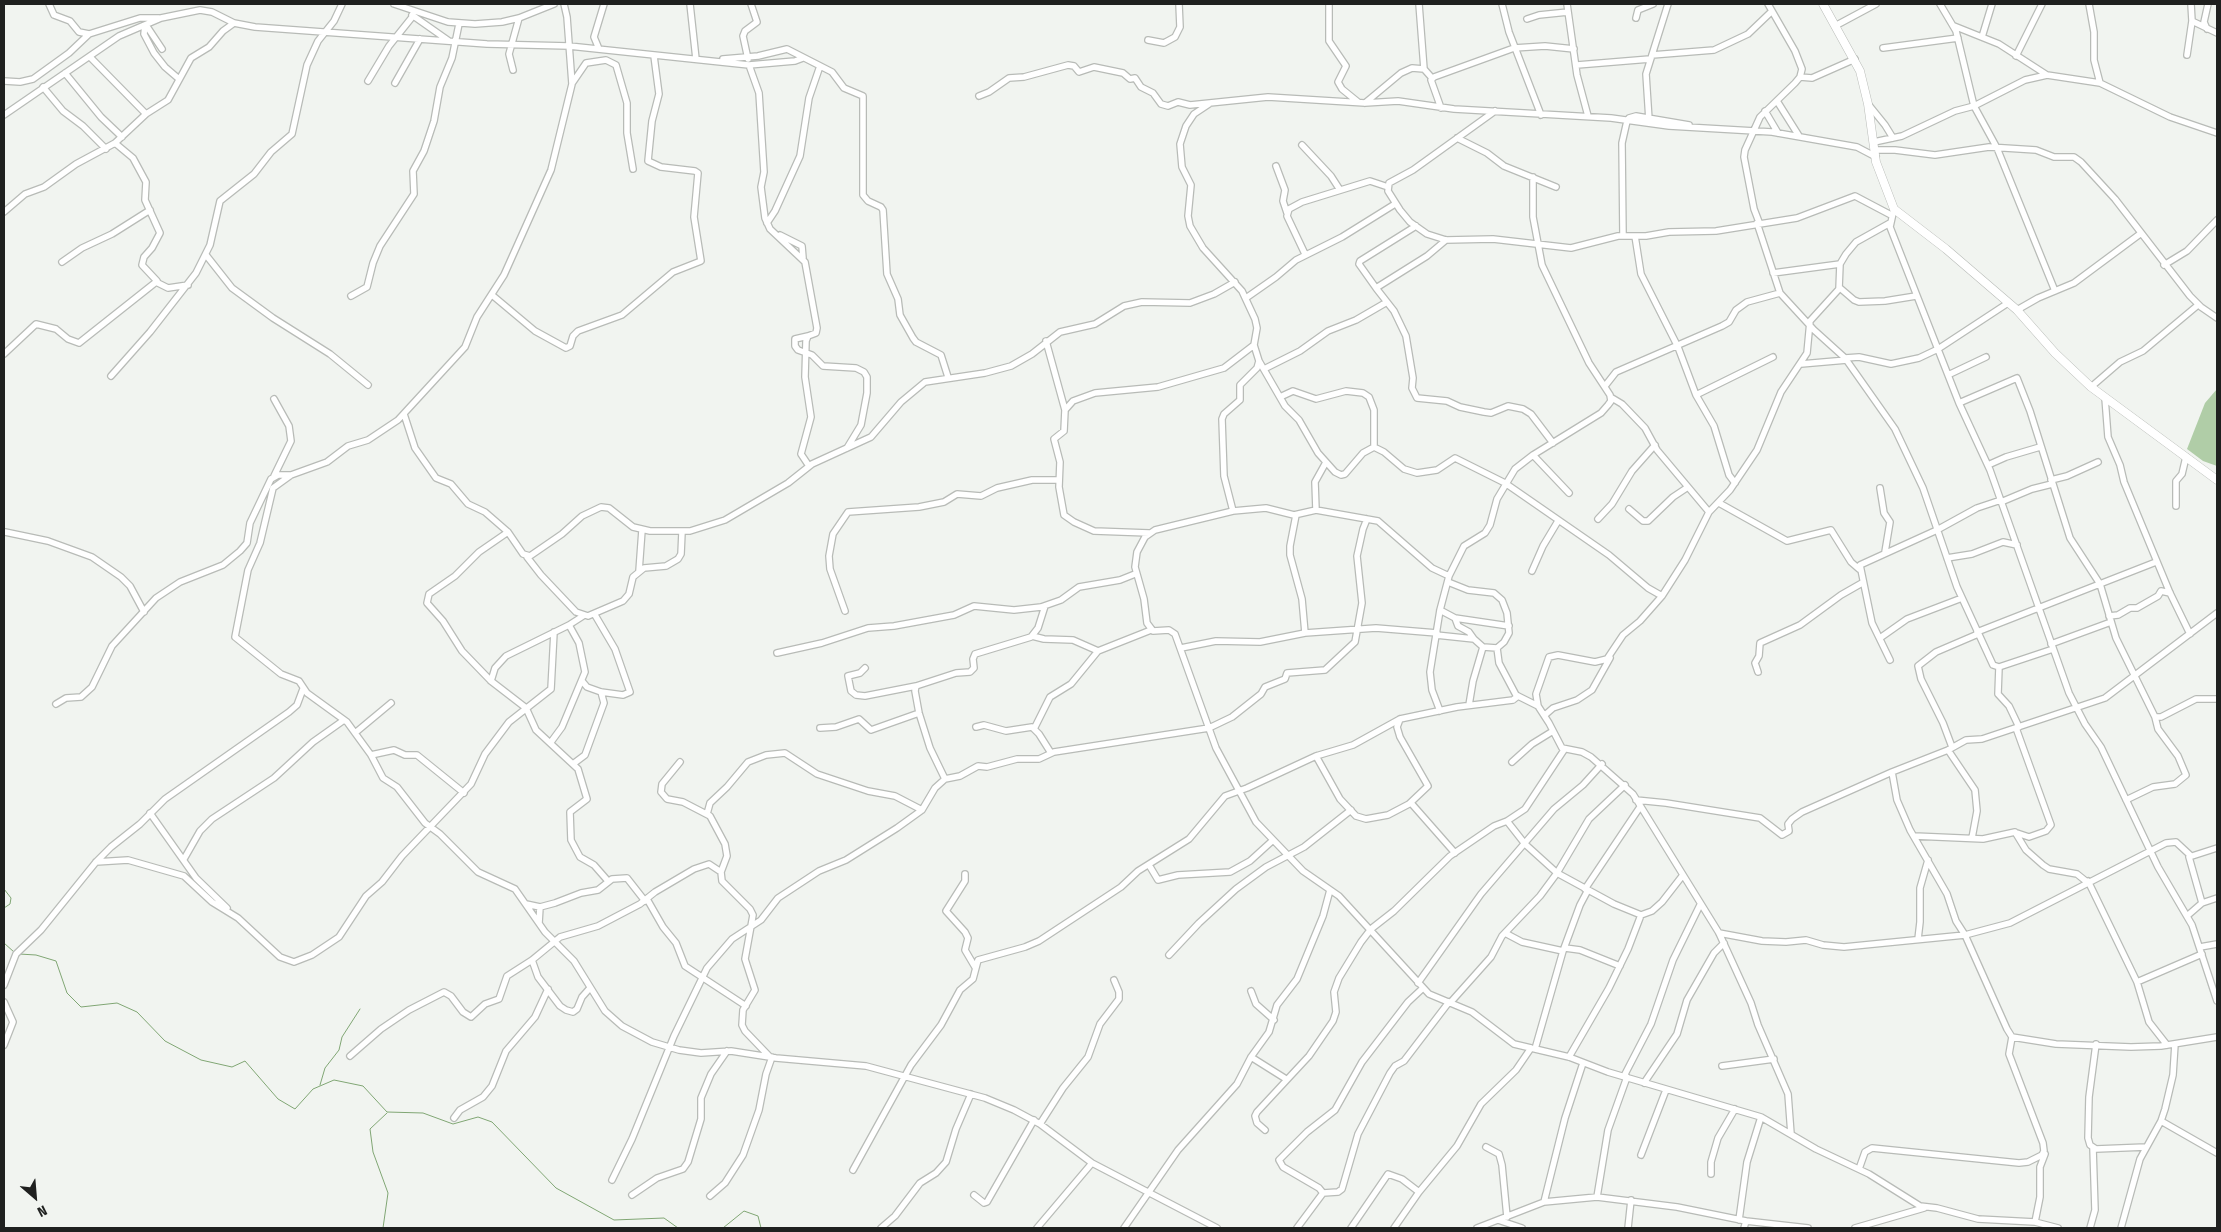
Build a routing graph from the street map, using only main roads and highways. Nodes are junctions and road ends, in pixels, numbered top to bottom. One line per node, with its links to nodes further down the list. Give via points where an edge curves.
1 (1822, 4): 2 (main road, via 1855,59 1868,104 1875,150 1893,212 1946,249 2017,310 2091,388)
2 (2217, 480)

